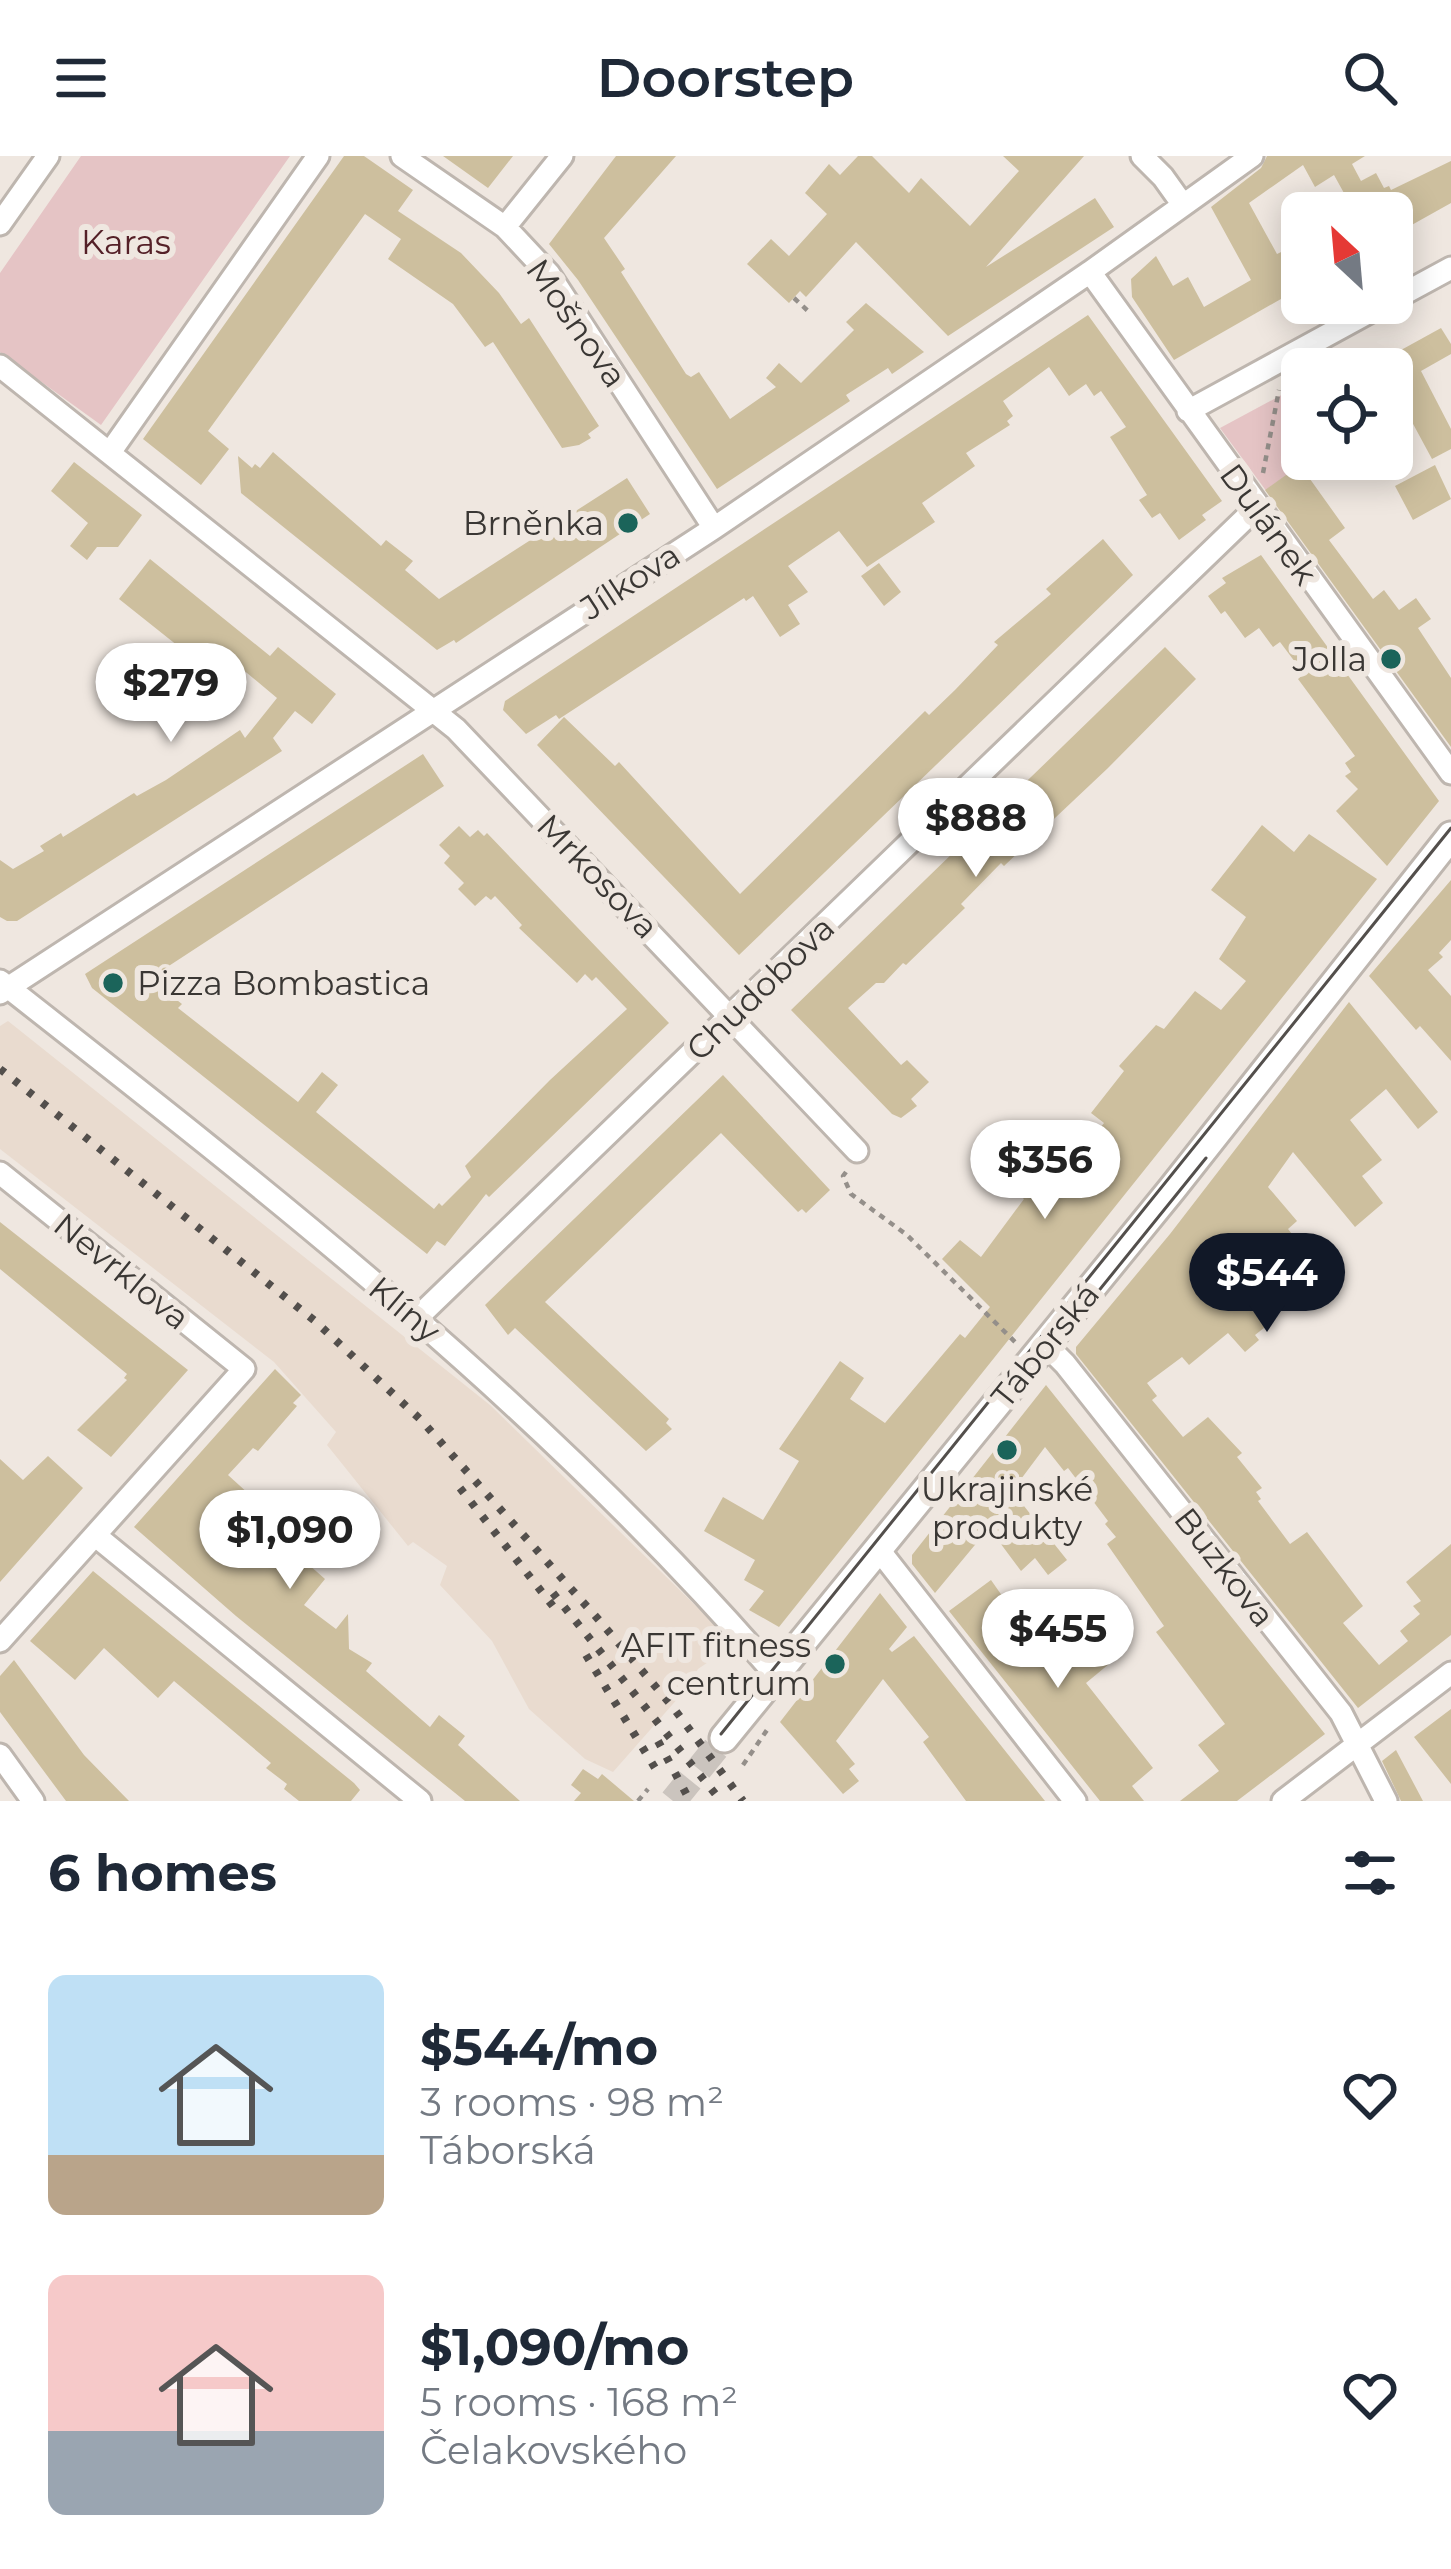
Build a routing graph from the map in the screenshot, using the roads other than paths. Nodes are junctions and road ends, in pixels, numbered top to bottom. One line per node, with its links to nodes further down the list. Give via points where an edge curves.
1 (47, 156): 8 (street)
2 (318, 156): 16 (street)
3 (402, 156): 9 (street, Mošnova)
4 (562, 156): 9 (street)
5 (1142, 156): 7 (street)
6 (1252, 156): 7 (street, Jílkova)
7 (1183, 205): 11 (street, Jílkova)
8 (0, 224)
9 (505, 227): 18 (street, Mošnova, via 549,274)
10 (1451, 268): 12 (street)
11 (1090, 272): 15 (street, Dulánek); 18 (street, Jílkova)
12 (1413, 289)
13 (1348, 324): 15 (street)
14 (0, 366): 16 (street, Mrkosova)
15 (1188, 410): 17 (street, Dulánek)
16 (112, 452): 19 (street, Mrkosova)
17 (1258, 498): 20 (street, Dulánek); 23 (street, Chudobova)
18 (714, 527): 19 (street, Jílkova)
19 (435, 711): 22 (street, Jílkova); 23 (street, Mrkosova)
20 (1451, 773)
21 (1451, 836): 27 (street, Táborská)
22 (3, 987): 26 (street, Klíny)
23 (731, 1016): 24 (street, Mrkosova); 26 (street, Chudobova)
24 (856, 1150)
25 (0, 1173): 28 (street, Nevrklova, via 244,1370)
26 (418, 1317): 32 (street, Klíny, via 603,1490)
27 (1046, 1345): 29 (street, Táborská); 34 (street, Buzkova, via 1341,1713)
28 (96, 1536): 30 (street); 37 (street)
29 (878, 1550): 32 (street, Táborská); 38 (street)
30 (0, 1641)
31 (1451, 1673): 34 (street)
32 (776, 1675): 33 (street, Táborská)
33 (724, 1738)
34 (1357, 1744): 39 (street); 40 (street, Buzkova)
35 (0, 1755): 36 (street)
36 (34, 1801)
37 (420, 1801)
38 (1075, 1801)
39 (1283, 1801)
40 (1386, 1801)

